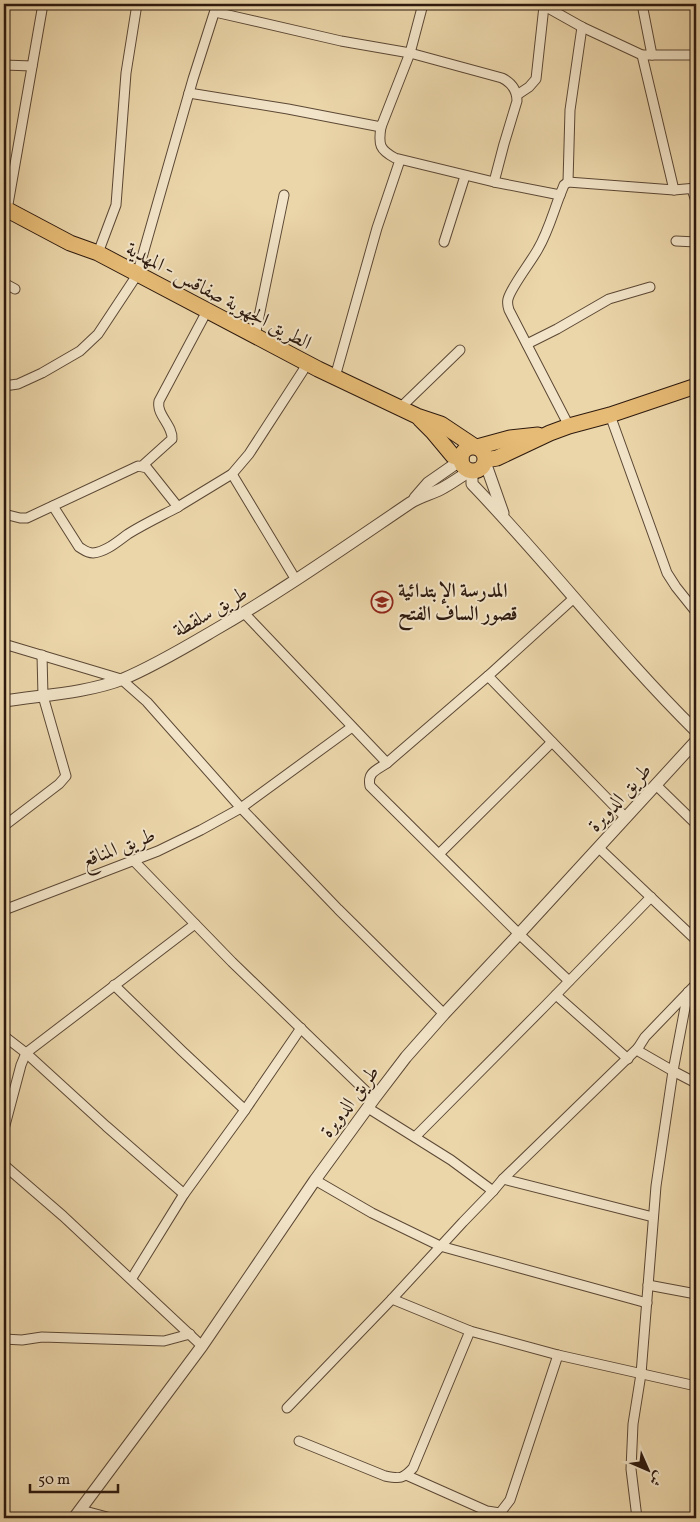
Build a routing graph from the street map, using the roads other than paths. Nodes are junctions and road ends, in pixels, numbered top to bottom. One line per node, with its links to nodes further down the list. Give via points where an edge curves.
1 (43, 4): 13 (street)
2 (137, 4): 30 (street, via 126,73 116,205)
3 (423, 4): 8 (street)
4 (642, 4): 10 (street)
5 (543, 5): 7 (street); 15 (street, via 536,79)
6 (216, 8): 8 (street, via 341,41); 14 (street)
7 (582, 27): 9 (street); 20 (street, via 570,110)
8 (410, 53): 15 (street, via 502,78 514,87); 16 (street)
9 (642, 55): 10 (street); 22 (street)
10 (652, 55): 11 (street)
11 (696, 55)
12 (4, 65): 13 (street)
13 (32, 66): 26 (street)
14 (189, 94): 16 (street); 31 (street)
15 (517, 95): 19 (street)
16 (381, 127): 17 (street, via 380,146)
17 (400, 160): 18 (street); 40 (street, via 377,228)
18 (465, 176): 19 (street); 28 (street)
19 (494, 182): 24 (street)
20 (568, 182): 22 (street); 24 (street)
21 (694, 189): 22 (street); 25 (street)
22 (674, 190)
23 (284, 195): 36 (street)
24 (560, 195): 37 (street, via 548,230 508,298 509,310)
25 (696, 201)
26 (6, 209): 30 (main road, الطريق الجهوية صفاقس - المهدية, via 70,243)
27 (676, 241): 29 (street)
28 (444, 242)
29 (696, 242)
30 (98, 253): 31 (main road, الطريق الجهوية صفاقس - المهدية)
31 (137, 274): 35 (main road, الطريق الجهوية صفاقس - المهدية); 41 (street, via 98,334 80,351 42,373 18,384)
32 (4, 284): 34 (street)
33 (650, 287): 37 (street, via 609,298)
34 (15, 289)
35 (207, 311): 36 (main road, الطريق الجهوية صفاقس - المهدية); 51 (street, via 159,400 160,411 173,433 172,439)
36 (254, 336): 39 (main road, الطريق الجهوية صفاقس - المهدية)
37 (527, 344): 46 (street)
38 (460, 350): 43 (street)
39 (308, 363): 40 (main road, الطريق الجهوية صفاقس - المهدية); 52 (street, via 249,454)
40 (335, 377): 43 (main road, الطريق الجهوية صفاقس - المهدية)
41 (4, 386)
42 (696, 386): 44 (main road)
43 (400, 408): 45 (main road, الطريق الجهوية صفاقس - المهدية)
44 (610, 415): 46 (main road); 59 (street, via 667,572)
45 (417, 416): 48 (main road, الطريق الجهوية صفاقس - المهدية, via 441,424); 50 (main road, الطريق الجهوية صفاقس - المهدية, via 453,456)
46 (569, 426): 47 (main road)
47 (550, 434): 48 (main road, via 510,438); 49 (main road)
48 (476, 447): 49 (main road, الطريق الجهوية صفاقس - المهدية, via 484,454); 50 (main road, via 465,450)
49 (485, 461): 50 (main road, via 482,468); 56 (street)
50 (466, 465): 56 (street, via 472,484); 57 (street, طريق سلقطة, via 428,483 413,502)
51 (142, 466): 53 (street); 54 (street)
52 (232, 474): 54 (street); 57 (street)
53 (53, 506): 54 (street, via 79,547 91,553 102,551); 55 (street, via 28,518)
54 (178, 507)
55 (4, 514)
56 (504, 517): 58 (street)
57 (296, 580): 60 (street, طريق سلقطة)
58 (574, 598): 63 (street); 68 (street)
59 (696, 612)
60 (244, 613): 64 (street, طريق سلقطة, via 189,646); 67 (street)
61 (4, 644): 62 (street)
62 (42, 655): 64 (street); 65 (street)
63 (488, 676): 70 (street); 71 (street)
64 (121, 679): 65 (street, طريق سلقطة); 73 (street, via 147,702)
65 (42, 696): 66 (street, طريق سلقطة); 76 (street, via 66,776)
66 (4, 701)
67 (352, 726): 71 (street); 73 (street, طريق المناقع)
68 (696, 731)
69 (696, 740): 72 (street, طريق الدويرة)
70 (552, 742): 74 (street); 78 (street)
71 (387, 763): 78 (street, via 370,775 370,786)
72 (656, 785): 74 (street, طريق الدويرة); 75 (street)
73 (241, 808): 79 (street, طريق المناقع, via 158,851); 90 (street)
74 (626, 818): 77 (street, طريق الدويرة)
75 (696, 824)
76 (4, 826)
77 (599, 848): 80 (street); 83 (street, طريق الدويرة)
78 (439, 854): 83 (street)
79 (133, 860): 81 (street, طريق المناقع); 82 (street)
80 (651, 897): 84 (street); 85 (street)
81 (4, 910)
82 (195, 924): 87 (street); 91 (street)
83 (519, 934): 85 (street); 90 (street, طريق الدويرة)
84 (696, 940)
85 (569, 981): 89 (street)
86 (696, 984): 88 (street)
87 (114, 985): 94 (street); 99 (street)
88 (688, 992): 93 (street); 96 (street)
89 (556, 996): 95 (street); 101 (street)
90 (444, 1014): 98 (street, طريق الدويرة)
91 (301, 1028): 98 (street); 99 (street)
92 (4, 1036): 94 (street)
93 (638, 1048): 95 (street); 96 (street)
94 (26, 1053): 100 (street); 106 (street)
95 (628, 1059): 103 (street)
96 (673, 1071): 97 (street); 107 (street)
97 (696, 1083)
98 (371, 1103): 101 (street); 104 (street, طريق الدويرة)
99 (245, 1110): 106 (street)
100 (4, 1129)
101 (414, 1137): 105 (street)
102 (4, 1165): 109 (street)
103 (503, 1179): 105 (street); 107 (street)
104 (314, 1180): 108 (street); 117 (street, طريق الدويرة)
105 (493, 1191): 108 (street)
106 (184, 1194): 109 (street)
107 (653, 1217): 110 (street)
108 (440, 1246): 112 (street); 113 (street)
109 (132, 1278): 115 (street)
110 (648, 1286): 111 (street); 113 (street)
111 (696, 1294)
112 (392, 1299): 114 (street); 121 (street)
113 (647, 1303): 119 (street)
114 (470, 1331): 118 (street); 123 (street, via 413,1468)
115 (190, 1334): 116 (street, via 164,1341); 117 (street)
116 (4, 1339)
117 (202, 1346): 124 (street, طريق الدويرة)
118 (558, 1355): 119 (street); 123 (street, via 510,1500 500,1513 487,1511)
119 (641, 1374): 120 (street); 126 (street, via 633,1424 631,1469)
120 (696, 1386)
121 (286, 1408)
122 (300, 1441): 123 (street, via 386,1476 398,1478)
123 (406, 1475)
124 (78, 1514): 125 (street)
125 (112, 1518)
126 (637, 1518)

